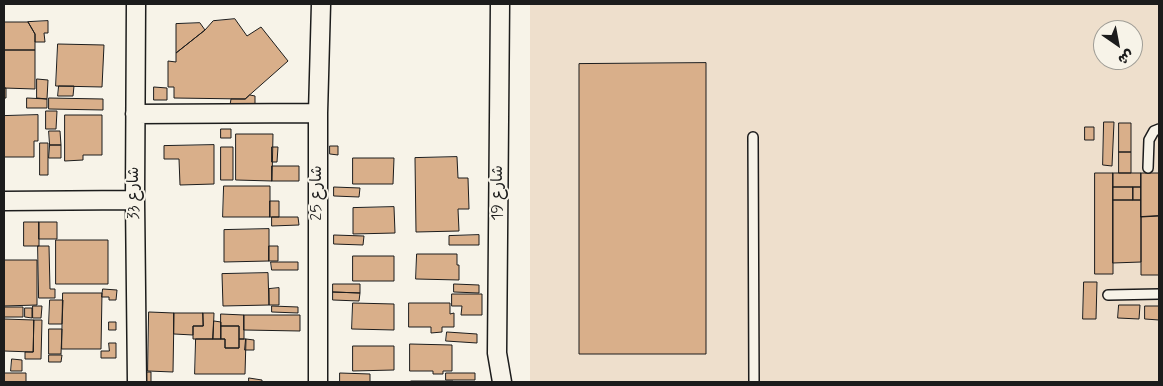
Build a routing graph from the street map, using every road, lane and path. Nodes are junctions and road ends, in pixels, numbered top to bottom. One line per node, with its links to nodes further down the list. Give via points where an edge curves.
1 (136, 4): 5 (street, شارع 33)
2 (321, 4): 4 (street, شارع 25)
3 (500, 4): 15 (street, شارع 19, via 497,353)
4 (318, 113): 5 (street); 14 (street, شارع 25)
5 (135, 114): 9 (street, شارع 33)
6 (1159, 130): 8 (lane, via 1154,131 1149,140)
7 (753, 137): 16 (lane)
8 (1148, 168)
9 (135, 200): 10 (street); 13 (street, شارع 33)
10 (4, 201)
11 (1159, 294): 12 (lane)
12 (1108, 295)
13 (137, 382)
14 (318, 382)
15 (502, 382)
16 (754, 382)

